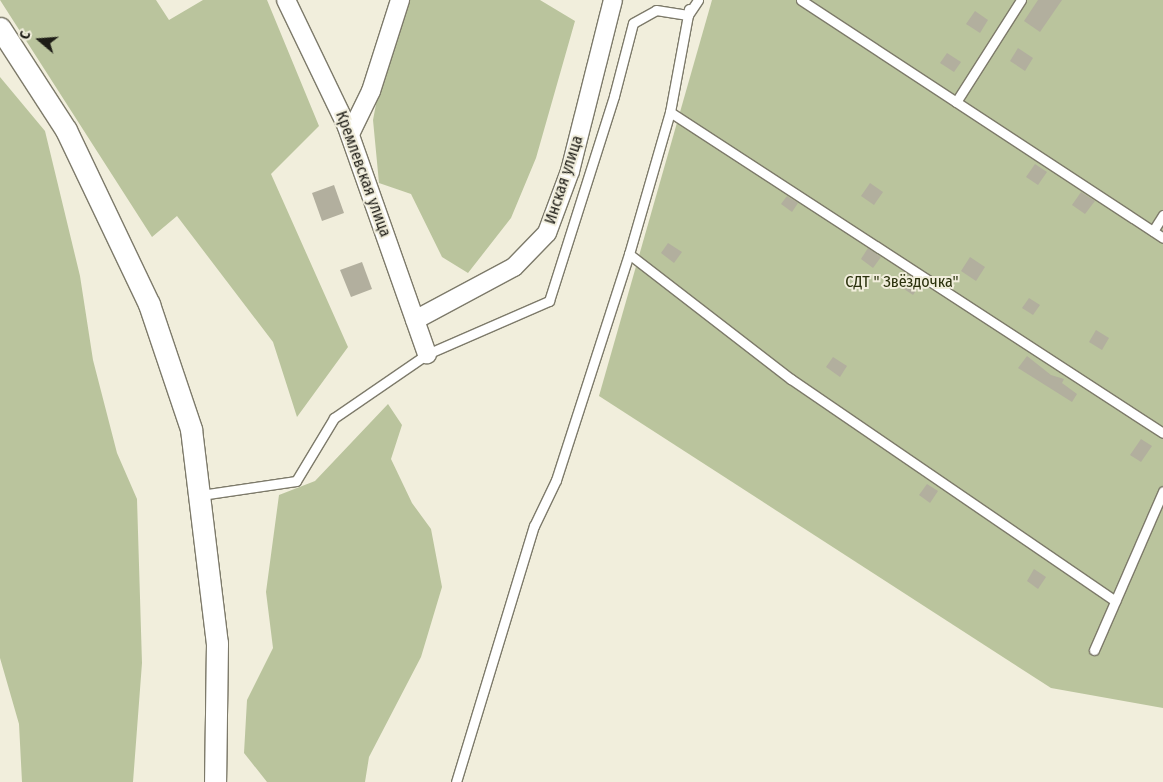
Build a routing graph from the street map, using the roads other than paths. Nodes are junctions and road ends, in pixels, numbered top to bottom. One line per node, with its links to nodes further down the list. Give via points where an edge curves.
1 (286, 0): 12 (street, Кремлевская улица)
2 (400, 0): 12 (street, via 371,91)
3 (614, 0): 17 (street, Инская улица, via 570,171 547,233 514,267)
4 (693, 0): 8 (lane)
5 (698, 0): 8 (lane)
6 (801, 0): 10 (lane)
7 (1021, 0): 10 (lane)
8 (688, 15): 11 (lane); 18 (lane, via 656,10 633,23 614,96 549,301)
9 (0, 28): 21 (street, via 66,130 149,304 190,429)
10 (956, 102): 14 (lane)
11 (670, 112): 16 (lane); 19 (lane)
12 (350, 134): 17 (street, Кремлевская улица)
13 (1163, 215): 14 (lane)
14 (1153, 231): 15 (lane)
15 (1163, 238)
16 (629, 254): 22 (lane, via 791,379); 25 (lane, via 556,480 525,554)
17 (415, 320): 18 (street, Кремлевская улица)
18 (427, 354): 21 (lane, via 334,418 296,481)
19 (1163, 433)
20 (1163, 491): 22 (lane)
21 (201, 495): 24 (street, via 217,643)
22 (1115, 601): 23 (lane)
23 (1094, 650)
24 (215, 782)
25 (456, 782)

